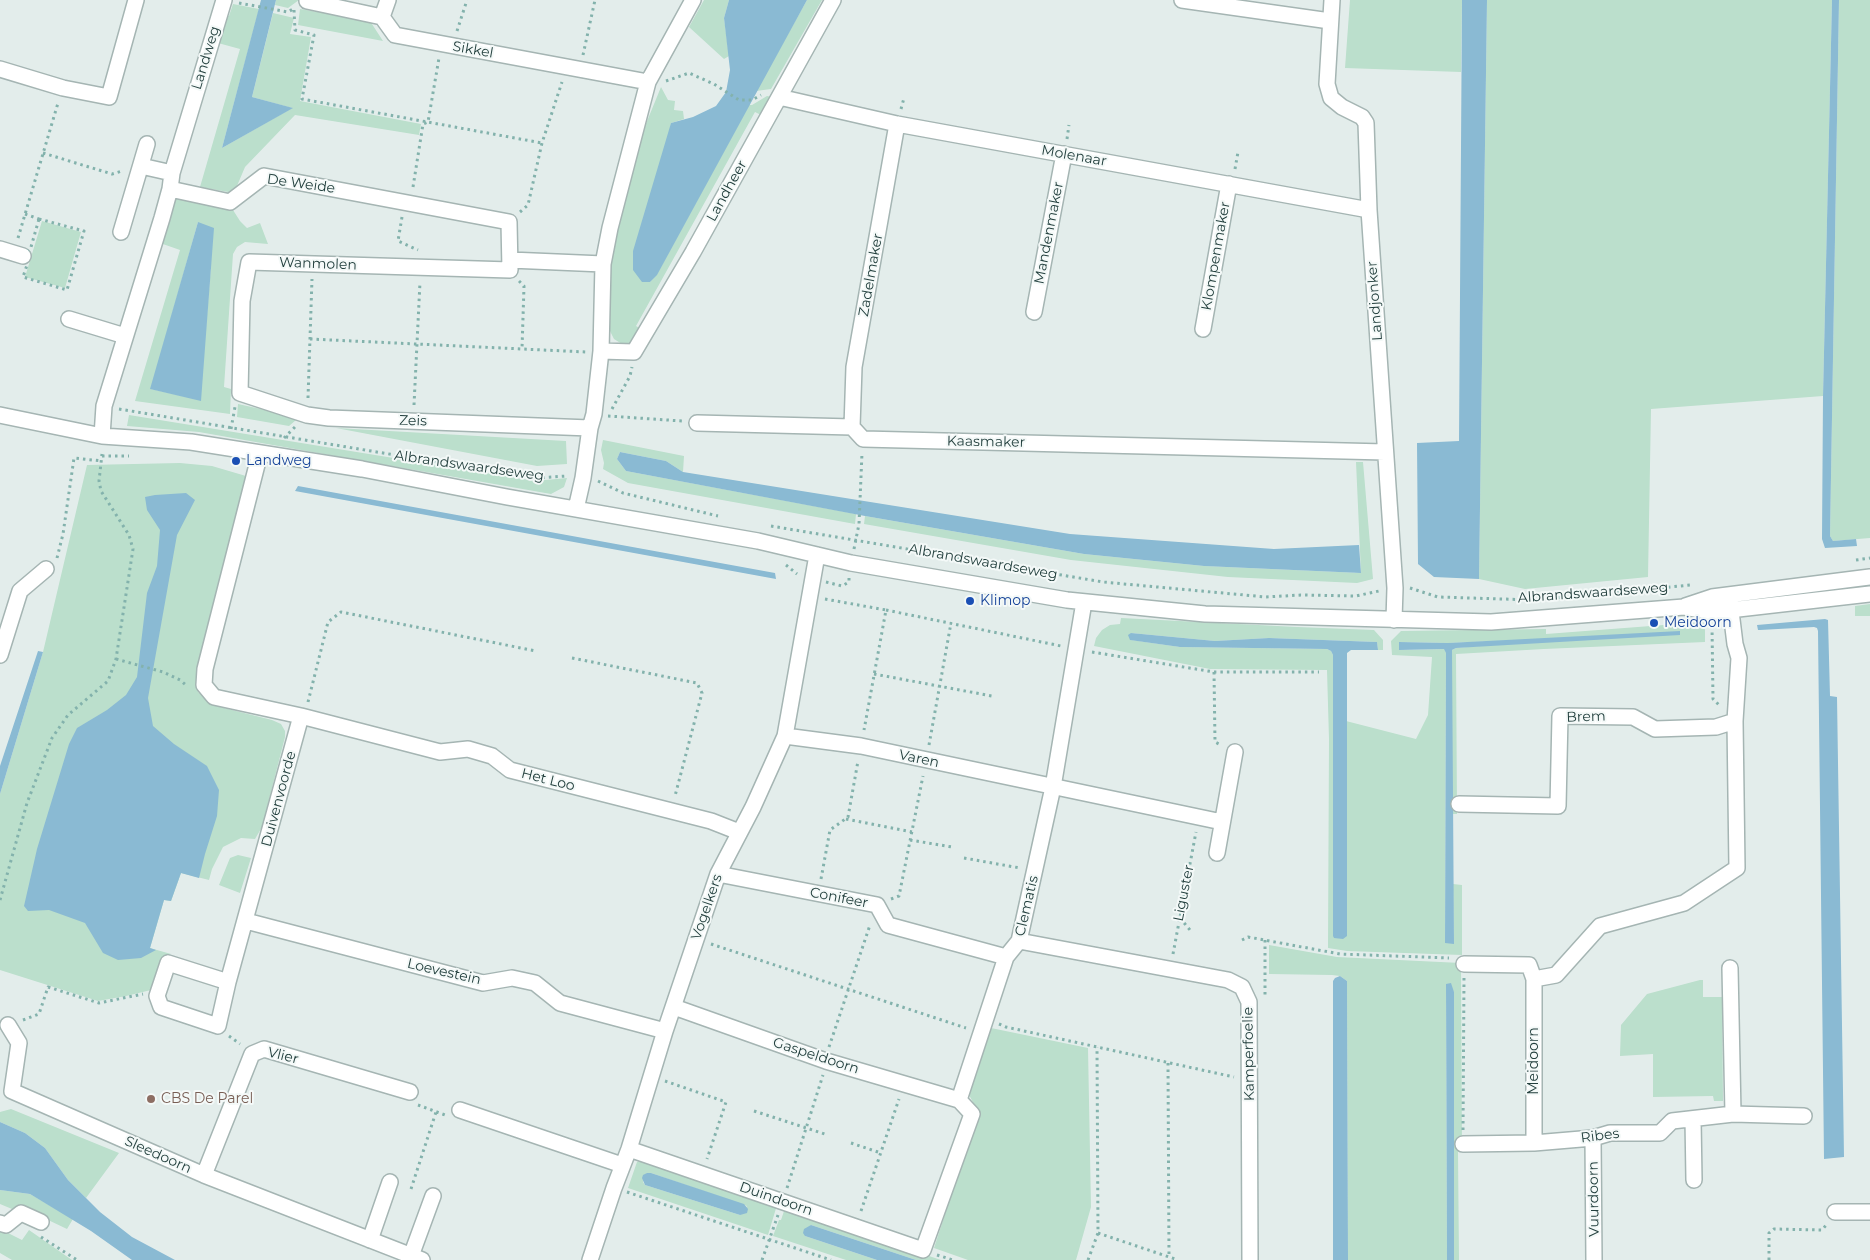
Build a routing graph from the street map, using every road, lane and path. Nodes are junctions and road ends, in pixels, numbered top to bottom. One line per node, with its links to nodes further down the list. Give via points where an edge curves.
1 (136, 0): 19 (street, via 109,97)
2 (224, 0): 29 (street, Landweg)
3 (388, 0): 13 (street)
4 (467, 0): 15 (path)
5 (595, 0): 16 (path)
6 (693, 0): 18 (street)
7 (833, 0): 21 (street, Landheer)
8 (1182, 0): 14 (street)
9 (1332, 0): 14 (street, Landjonker)
10 (249, 5): 12 (path)
11 (301, 5): 13 (street); 22 (path, via 295,30 314,35 302,100)
12 (288, 12)
13 (382, 17): 15 (street, Sikkel, via 395,35)
14 (1330, 21): 32 (street, Landjonker, via 1328,84 1331,98 1362,117 1366,123)
15 (447, 45): 16 (street, Sikkel); 22 (path, via 428,122)
16 (574, 68): 18 (street, Sikkel); 24 (path)
17 (0, 69): 19 (street)
18 (648, 82): 20 (path, via 689,73 739,100); 39 (street)
19 (63, 88): 26 (path)
20 (761, 96)
21 (779, 97): 23 (street, Molenaar); 50 (street, Landheer)
22 (425, 123): 24 (path); 31 (path)
23 (897, 124): 27 (street, Molenaar); 58 (street, Zadelmaker, via 854,367)
24 (542, 143): 35 (path, via 528,206)
25 (147, 144): 28 (street)
26 (44, 153): 28 (path, via 112,174); 33 (path)
27 (1064, 154): 30 (street, Molenaar); 42 (street, Mandenmaker)
28 (141, 166): 29 (street); 36 (street)
29 (171, 181): 31 (street, De Weide, via 230,202 264,176); 45 (street, Landweg)
30 (1229, 184): 32 (street, Molenaar); 44 (street, Klompenmaker)
31 (407, 202): 35 (street); 41 (path, via 398,241 421,252)
32 (1369, 210): 63 (street, Landjonker)
33 (25, 214): 34 (path); 37 (path)
34 (39, 219): 37 (path, via 31,247); 37 (path, via 84,231 67,290 23,277 27,265)
35 (509, 222): 40 (street)
36 (121, 232)
37 (12, 253)
38 (313, 264): 41 (street, Wanmolen); 46 (path); 51 (street, Wanmolen, via 249,262 242,301)
39 (603, 264): 40 (street, Wanmolen); 49 (street)
40 (510, 265): 41 (street, Wanmolen); 48 (path, via 524,286)
41 (421, 267): 47 (path)
42 (1034, 312)
43 (69, 320): 45 (street)
44 (1203, 329)
45 (125, 336): 52 (street, Landweg)
46 (310, 339): 47 (path); 54 (path)
47 (417, 344): 48 (path); 56 (path)
48 (522, 349): 49 (path)
49 (601, 352): 50 (street); 55 (street)
50 (634, 352): 55 (path, via 630,376)
51 (240, 393): 54 (street, Zeis); 59 (path)
52 (104, 406): 59 (path, Albrandswaardseweg); 60 (street, Landweg)
53 (0, 415): 60 (street, Albrandswaardseweg)
54 (307, 415): 56 (street, Zeis); 61 (path)
55 (597, 419): 56 (street, Zeis); 57 (path); 67 (street)
56 (413, 421)
57 (697, 423): 58 (street)
58 (852, 427): 62 (street)
59 (231, 429): 61 (path, Albrandswaardseweg)
60 (102, 436): 64 (street, Albrandswaardseweg, via 191,442)
61 (284, 438): 67 (path, Albrandswaardseweg, via 537,478)
62 (863, 439): 63 (street, Kaasmaker); 71 (path)
63 (1385, 452): 78 (street, Landjonker)
64 (260, 453): 68 (street, Albrandswaardseweg); 96 (street, via 205,669)
65 (102, 456): 66 (path)
66 (102, 461): 75 (path, via 74,458 56,561); 92 (path, via 101,491 129,535 133,549)
67 (583, 478): 68 (street); 69 (path, Albrandswaardseweg, via 602,481 622,492)
68 (576, 509): 72 (street, Albrandswaardseweg, via 758,541)
69 (727, 518)
70 (764, 524): 71 (path, Albrandswaardseweg)
71 (856, 539): 78 (path, Albrandswaardseweg, via 1079,579 1266,598 1356,596)
72 (817, 555): 80 (street, Vogelkers); 81 (street, Albrandswaardseweg)
73 (1870, 558): 74 (path)
74 (1850, 561)
75 (46, 569): 90 (street, via 20,591)
76 (1870, 576): 82 (street, Albrandswaardseweg)
77 (1692, 585): 78 (path, Albrandswaardseweg, via 1535,600 1438,597 1411,588)
78 (1395, 588): 86 (street, Landjonker)
79 (1870, 594): 82 (street, Albrandswaardseweg)
80 (810, 596): 84 (path); 101 (street, Vogelkers)
81 (1084, 602): 86 (street, Albrandswaardseweg, via 1205,614); 88 (street, Clematis)
82 (1730, 602): 83 (street, Albrandswaardseweg, via 1712,597); 85 (street, Albrandswaardseweg); 100 (street, via 1739,658)
83 (1684, 607): 85 (street, Albrandswaardseweg); 86 (street, Albrandswaardseweg, via 1491,622)
84 (886, 610): 87 (path); 95 (path)
85 (1712, 612): 100 (path, via 1713,699)
86 (1394, 620)
87 (951, 623): 88 (path); 97 (path)
88 (1075, 650): 93 (path); 105 (street, Clematis)
89 (536, 651): 99 (path, via 341,612 328,622 308,702)
90 (0, 655)
91 (572, 658): 107 (path, via 697,683 702,693)
92 (116, 659): 96 (path, via 163,672 191,690); 120 (path, via 108,681 68,716 52,738 27,802)
93 (1214, 672): 94 (path); 103 (path, via 1215,742)
94 (1319, 672)
95 (874, 674): 97 (path); 102 (path)
96 (204, 685): 99 (street, via 214,697)
97 (939, 686): 98 (path); 104 (path)
98 (992, 696)
99 (301, 716): 107 (street, Het Loo, via 440,752 468,749 492,756 510,770); 123 (street, Duivenvoorde)
100 (1735, 721): 106 (street, Brem, via 1716,727 1655,729 1633,717 1560,716 1558,806); 133 (street, via 1737,868 1684,904 1600,926 1556,975)
101 (784, 736): 102 (street, Varen); 111 (street, Vogelkers)
102 (861, 746): 104 (street, Varen); 109 (path)
103 (1235, 752): 110 (street)
104 (926, 760): 105 (street, Varen); 112 (path)
105 (1054, 787): 108 (street); 117 (street, Clematis)
106 (1459, 804)
107 (671, 811): 111 (street, Het Loo)
108 (1199, 817): 110 (street); 122 (path, Liguster)
109 (846, 819): 112 (path); 119 (path, via 830,830)
110 (1222, 822): 115 (street)
111 (739, 832): 118 (street, Vogelkers)
112 (912, 832): 113 (path)
113 (910, 840): 114 (path); 121 (path, via 899,896)
114 (952, 847)
115 (1217, 853)
116 (964, 858): 117 (path)
117 (1035, 871): 128 (street, Clematis)
118 (718, 874): 119 (street, Conifeer); 125 (street, Vogelkers)
119 (818, 894): 121 (street, Conifeer)
120 (0, 900)
121 (877, 905): 129 (street, Conifeer, via 888,925); 135 (path)
122 (1180, 918): 124 (path); 132 (path, Liguster)
123 (246, 921): 134 (street, Duivenvoorde); 142 (street, Loevestein, via 483,983 512,978 535,983 560,1003)
124 (1190, 930)
125 (696, 940): 135 (path); 138 (street, Vogelkers)
126 (1242, 940): 127 (path, via 1248,937)
127 (1265, 940): 130 (path, via 1340,954 1459,958); 137 (path, via 1265,997)
128 (1019, 941): 129 (street, Clematis); 132 (street, Kamperfoelie)
129 (1006, 957): 141 (street, Clematis)
130 (1464, 964): 133 (street, via 1529,965); 163 (path)
131 (1730, 968): 155 (street)
132 (1170, 969): 137 (street, Kamperfoelie, via 1228,980 1242,988)
133 (1534, 979): 161 (street, Meidoorn)
134 (228, 982): 136 (street, via 168,963); 140 (street, Duivenvoorde)
135 (849, 989): 141 (path); 145 (path)
136 (158, 991): 139 (path, via 99,1003 48,987 39,1014); 140 (street, via 156,996 161,1006)
137 (1249, 1002): 148 (street, Kamperfoelie)
138 (674, 1007): 142 (street, Vogelkers); 145 (street, Gaspeldoorn)
139 (8, 1025): 168 (street, Sleedoorn, via 19,1044 12,1090)
140 (218, 1026): 144 (path)
141 (984, 1026): 143 (path, via 1006,1027); 151 (street, Clematis)
142 (665, 1031): 147 (street, Vogelkers)
143 (1097, 1047): 146 (path); 180 (path)
144 (252, 1054): 150 (street, Vlier, via 264,1050); 168 (street, Vlier)
145 (826, 1061): 149 (street, Gaspeldoorn); 158 (path)
146 (1168, 1063): 148 (path); 183 (path)
147 (651, 1076): 164 (street, Vogelkers); 167 (path, via 726,1102)
148 (1249, 1080): 190 (street, Kamperfoelie)
149 (904, 1084): 151 (street, Gaspeldoorn); 165 (path)
150 (410, 1092): 154 (path, via 407,1102)
151 (960, 1100): 179 (street, Duindoorn, via 972,1114 923,1250)
152 (460, 1110): 154 (path, via 457,1119); 166 (street)
153 (754, 1111): 158 (path)
154 (436, 1112): 172 (path)
155 (1733, 1114): 156 (street, Ribes); 157 (street, Ribes)
156 (1804, 1116)
157 (1693, 1119): 160 (street, Ribes, via 1672,1121 1660,1133 1610,1133); 169 (street)
158 (806, 1129): 159 (path); 174 (path)
159 (828, 1135)
160 (1593, 1138): 161 (street, Ribes); 191 (street, Vuurdoorn)
161 (1534, 1142): 163 (street, Ribes)
162 (851, 1143): 165 (path)
163 (1463, 1144)
164 (629, 1148): 166 (street, Vogelkers); 167 (street, Duindoorn)
165 (881, 1153): 179 (path)
166 (622, 1165): 171 (street, Vogelkers)
167 (702, 1173): 174 (street, Duindoorn)
168 (204, 1175): 181 (street, Sleedoorn)
169 (1694, 1180)
170 (390, 1182): 172 (path); 181 (street)
171 (614, 1188): 182 (path); 185 (street, Vogelkers)
172 (411, 1189): 173 (path)
173 (433, 1196): 184 (street, Sleedoorn)
174 (783, 1201): 179 (street, Duindoorn); 182 (path)
175 (1835, 1212): 176 (street); 192 (path, via 1822,1230 1774,1228 1769,1233)
176 (1870, 1212)
177 (40, 1222): 178 (street, via 21,1213 6,1225)
178 (0, 1223)
179 (856, 1226)
180 (1098, 1233): 183 (path); 188 (path)
181 (370, 1240): 184 (street, Sleedoorn)
182 (769, 1240): 186 (path); 187 (path)
183 (1170, 1257): 189 (path)
184 (417, 1258)
185 (590, 1260)
186 (762, 1260)
187 (831, 1260)
188 (1088, 1260)
189 (1178, 1260)
190 (1250, 1260)
191 (1594, 1260)
192 (1769, 1260)

